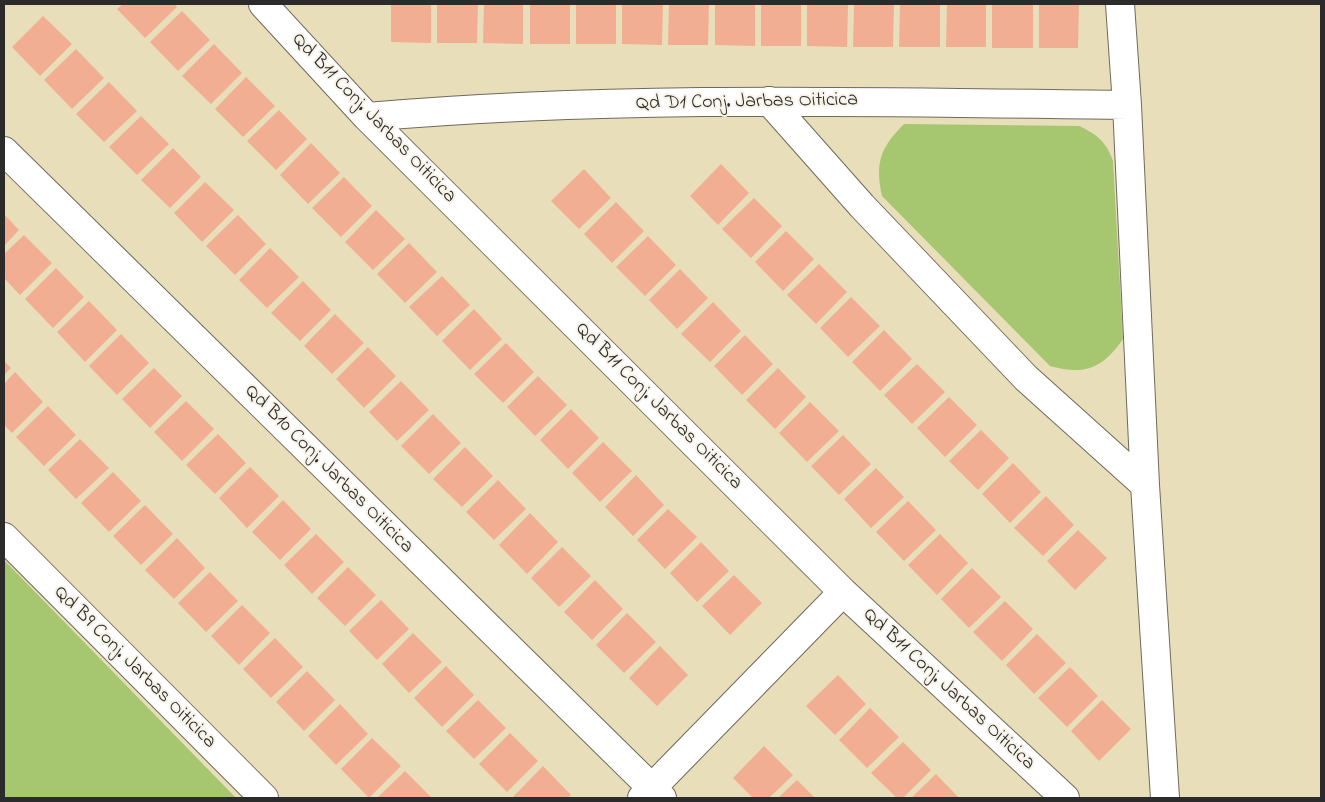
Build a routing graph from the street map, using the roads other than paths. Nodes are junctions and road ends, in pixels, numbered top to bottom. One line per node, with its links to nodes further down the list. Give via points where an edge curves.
1 (263, 4): 5 (street, Qd B11 Conj. Jarbas Oiticica)
2 (1120, 4): 4 (street)
3 (769, 101): 4 (street, Qd D1 Conj. Jarbas Oiticica); 5 (street, Qd D1 Conj. Jarbas Oiticica, via 470,108); 7 (street, via 862,206 1026,378)
4 (1127, 105): 7 (street)
5 (367, 117): 9 (street, Qd B11 Conj. Jarbas Oiticica)
6 (4, 151): 10 (street, Qd B10 Conj. Jarbas Oiticica)
7 (1145, 485): 13 (street)
8 (4, 538): 11 (street, Qd B9 Conj. Jarbas Oiticica)
9 (843, 592): 10 (street); 12 (street, Qd B11 Conj. Jarbas Oiticica)
10 (652, 795)
11 (264, 798)
12 (1065, 798)
13 (1165, 798)

